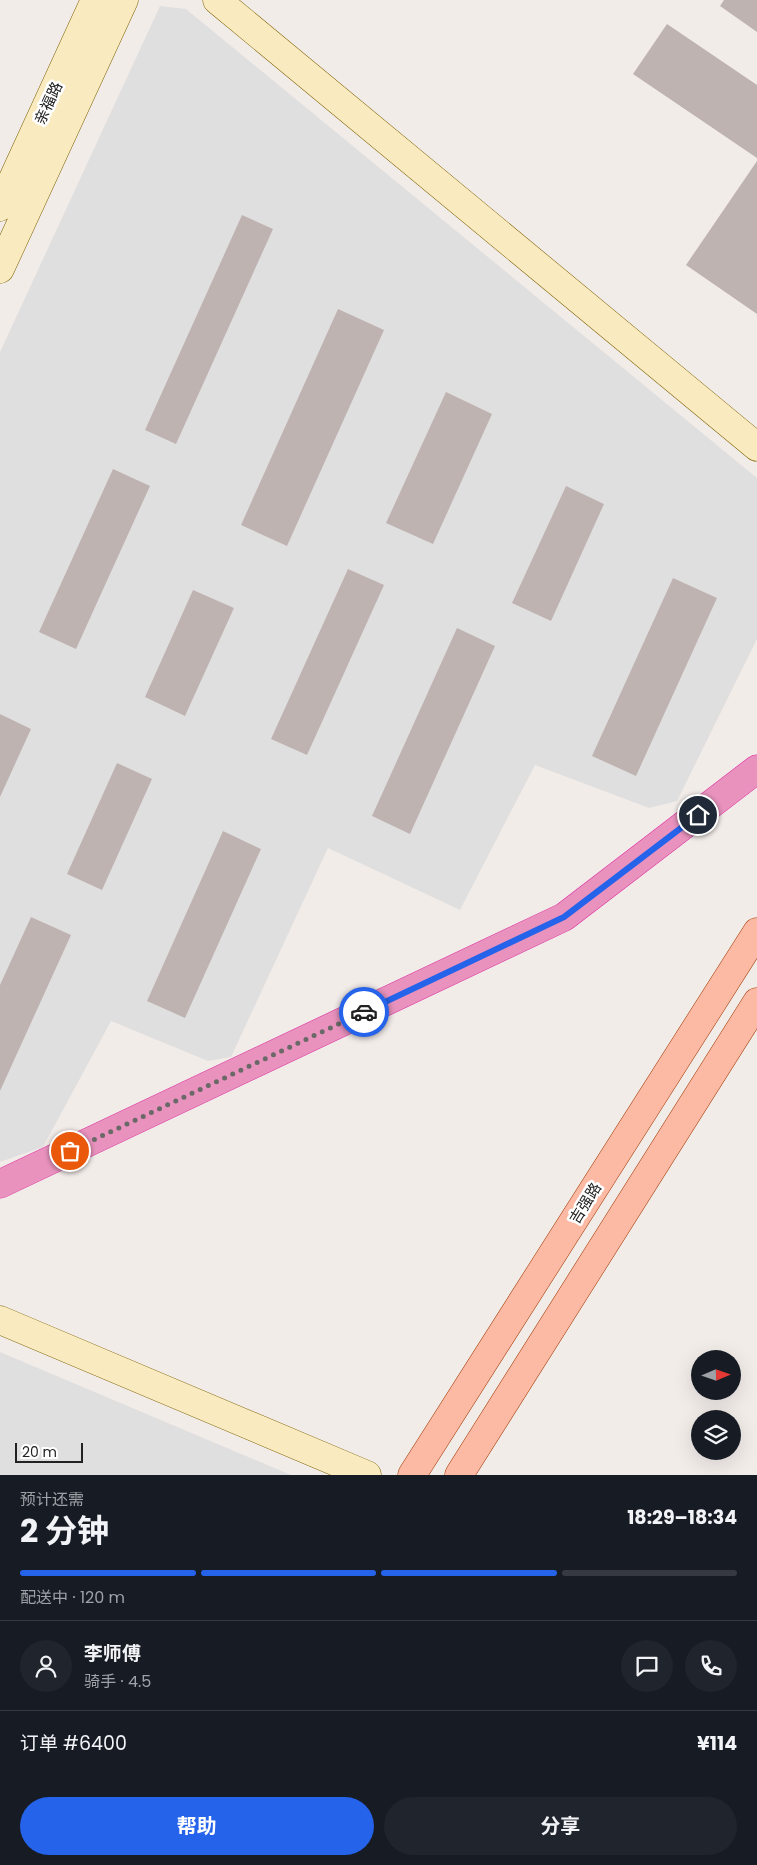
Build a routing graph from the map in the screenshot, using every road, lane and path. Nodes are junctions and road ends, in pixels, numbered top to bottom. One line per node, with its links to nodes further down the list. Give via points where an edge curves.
1 (95, 0): 4 (street, 亲福路)
2 (124, 0): 5 (street)
3 (218, 0): 6 (street)
4 (0, 207)
5 (0, 269)
6 (757, 447)
7 (757, 769): 10 (highway, via 564,917)
8 (757, 932): 13 (main road, 吉强路)
9 (757, 1002): 14 (main road)
10 (0, 1184)
11 (0, 1320): 12 (street)
12 (368, 1475)
13 (412, 1475)
14 (459, 1475)

